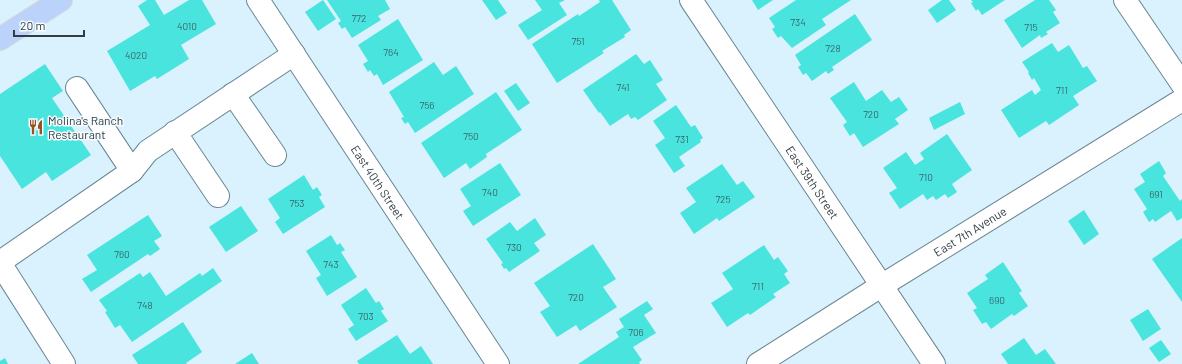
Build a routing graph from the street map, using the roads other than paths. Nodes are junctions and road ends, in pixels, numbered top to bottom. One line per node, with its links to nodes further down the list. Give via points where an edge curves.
1 (61, 0): 5 (main road)
2 (258, 0): 6 (street, East 40th Street)
3 (691, 0): 16 (street, East 39th Street)
4 (1125, 0): 7 (street)
5 (0, 39)
6 (294, 54): 9 (street); 18 (street, East 40th Street)
7 (1182, 84)
8 (78, 88): 13 (street)
9 (233, 94): 11 (street); 12 (street)
10 (1182, 100): 16 (street, East 7th Avenue)
11 (175, 132): 13 (street, via 148,151); 14 (street)
12 (275, 155)
13 (132, 171): 15 (street)
14 (218, 196)
15 (0, 263): 17 (street)
16 (881, 286): 19 (street, East 7th Avenue); 20 (street, East 39th Street)
17 (64, 364)
18 (498, 364)
19 (758, 364)
20 (934, 364)

